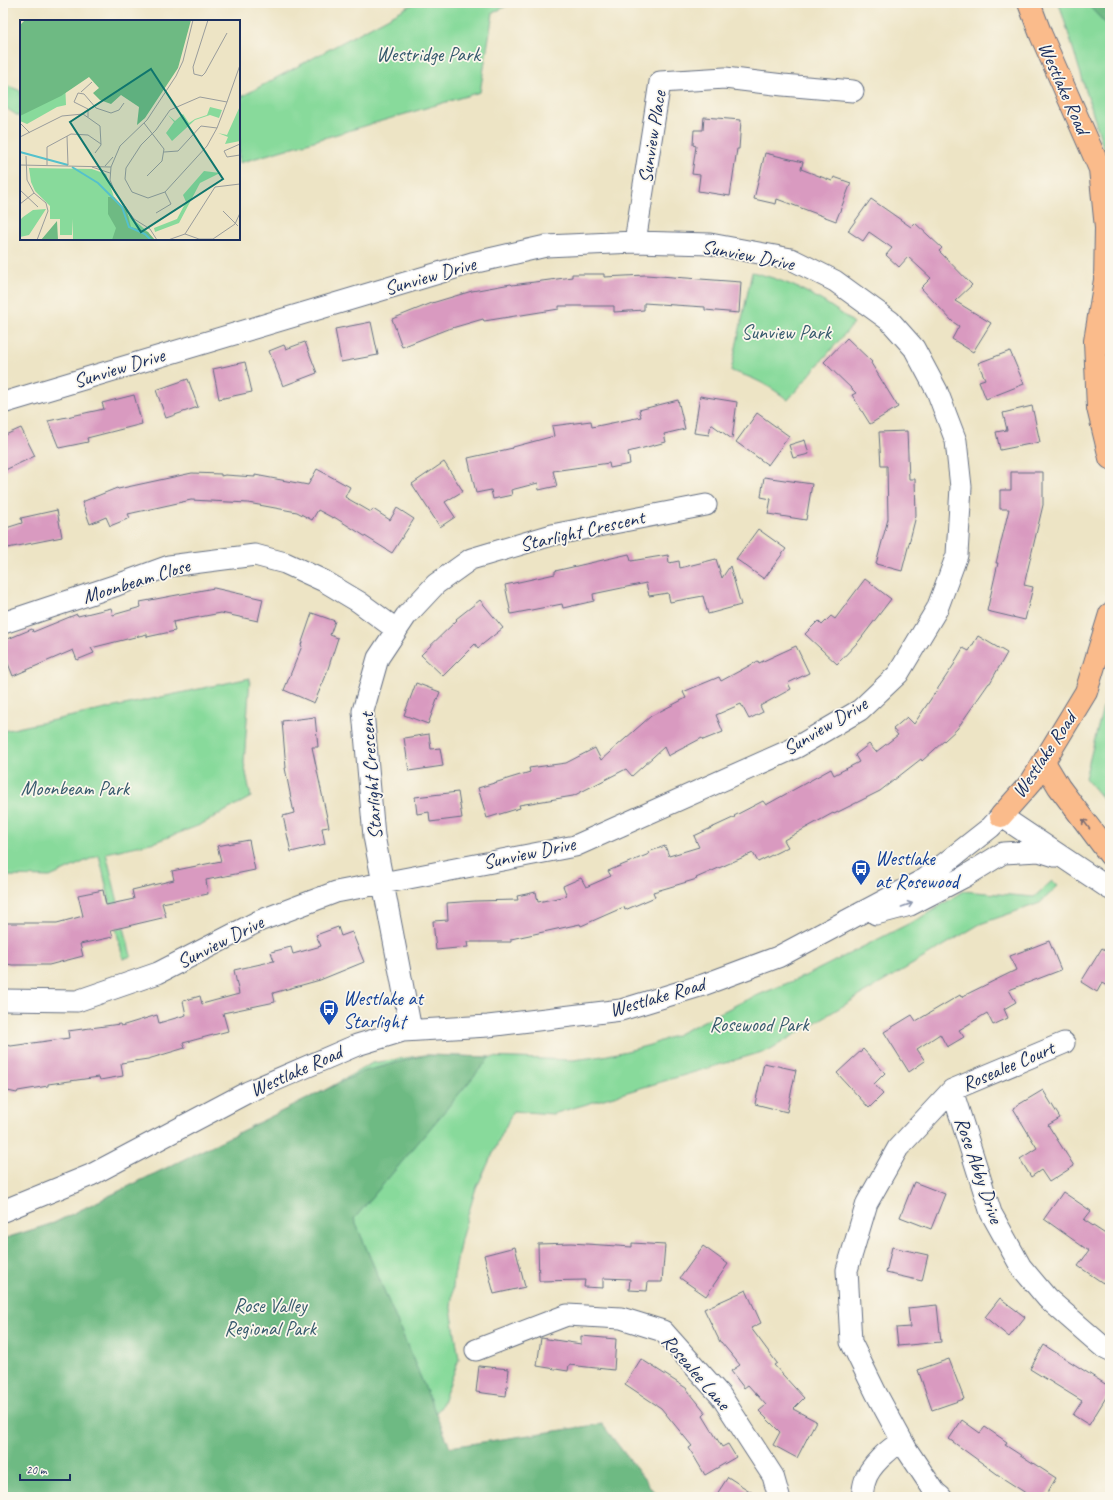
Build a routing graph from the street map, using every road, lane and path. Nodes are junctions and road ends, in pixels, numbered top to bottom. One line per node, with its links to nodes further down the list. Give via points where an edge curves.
1 (1029, 3): 5 (main road, Westlake Road, via 1100,169 1106,228 1105,280 1095,341 1098,408)
2 (853, 92): 3 (street, Sunview Place, via 725,78 660,82)
3 (635, 242): 4 (street, Sunview Drive, via 546,246 472,263); 14 (street, Sunview Drive, via 710,244 791,259 835,281 890,321 914,348 937,391 956,441 960,480 957,554 937,609 898,674 860,710 797,747 575,846)
4 (3, 403)
5 (1110, 458)
6 (706, 505): 9 (street, Starlight Crescent, via 552,535 471,559 436,584)
7 (1110, 614): 10 (main road, Westlake Road, via 1086,692)
8 (3, 623): 9 (street, Moonbeam Close, via 117,586 169,566 255,555 285,563 324,581 359,602)
9 (396, 630): 14 (street, Starlight Crescent, via 378,658 363,711 374,836)
10 (1044, 762): 11 (main road, Westlake Road, via 1032,782); 12 (main road, one-way to 10, via 1059,787)
11 (1001, 816): 13 (street); 16 (street, Westlake Road, via 991,827 925,879)
12 (1110, 855)
13 (1065, 859): 15 (street); 16 (street, one-way to 13, via 910,905 964,878 1003,853 1039,851)
14 (383, 883): 17 (street, Sunview Drive, via 336,892 259,921 158,973 77,1002); 18 (street, Starlight Crescent)
15 (1110, 889)
16 (843, 923): 18 (street, Westlake Road, via 778,957 703,985 621,1010 488,1026)
17 (3, 1000)
18 (411, 1030): 21 (street, Westlake Road, via 357,1045 248,1092 91,1176)
19 (1064, 1043): 20 (street, Rosealee Court)
20 (952, 1090): 23 (street, Rose Abby Drive, via 991,1213 1020,1267 1047,1298 1102,1346); 24 (street, via 898,1148 868,1203 847,1270 851,1342)
21 (3, 1211)
22 (476, 1350): 25 (street, Rosealee Lane, via 568,1315 620,1318 663,1331 721,1396 773,1476)
23 (1110, 1350)
24 (902, 1441): 26 (street, via 890,1449 873,1468 865,1480); 27 (street, via 935,1492)
25 (779, 1497)
26 (862, 1497)
27 (941, 1497)

